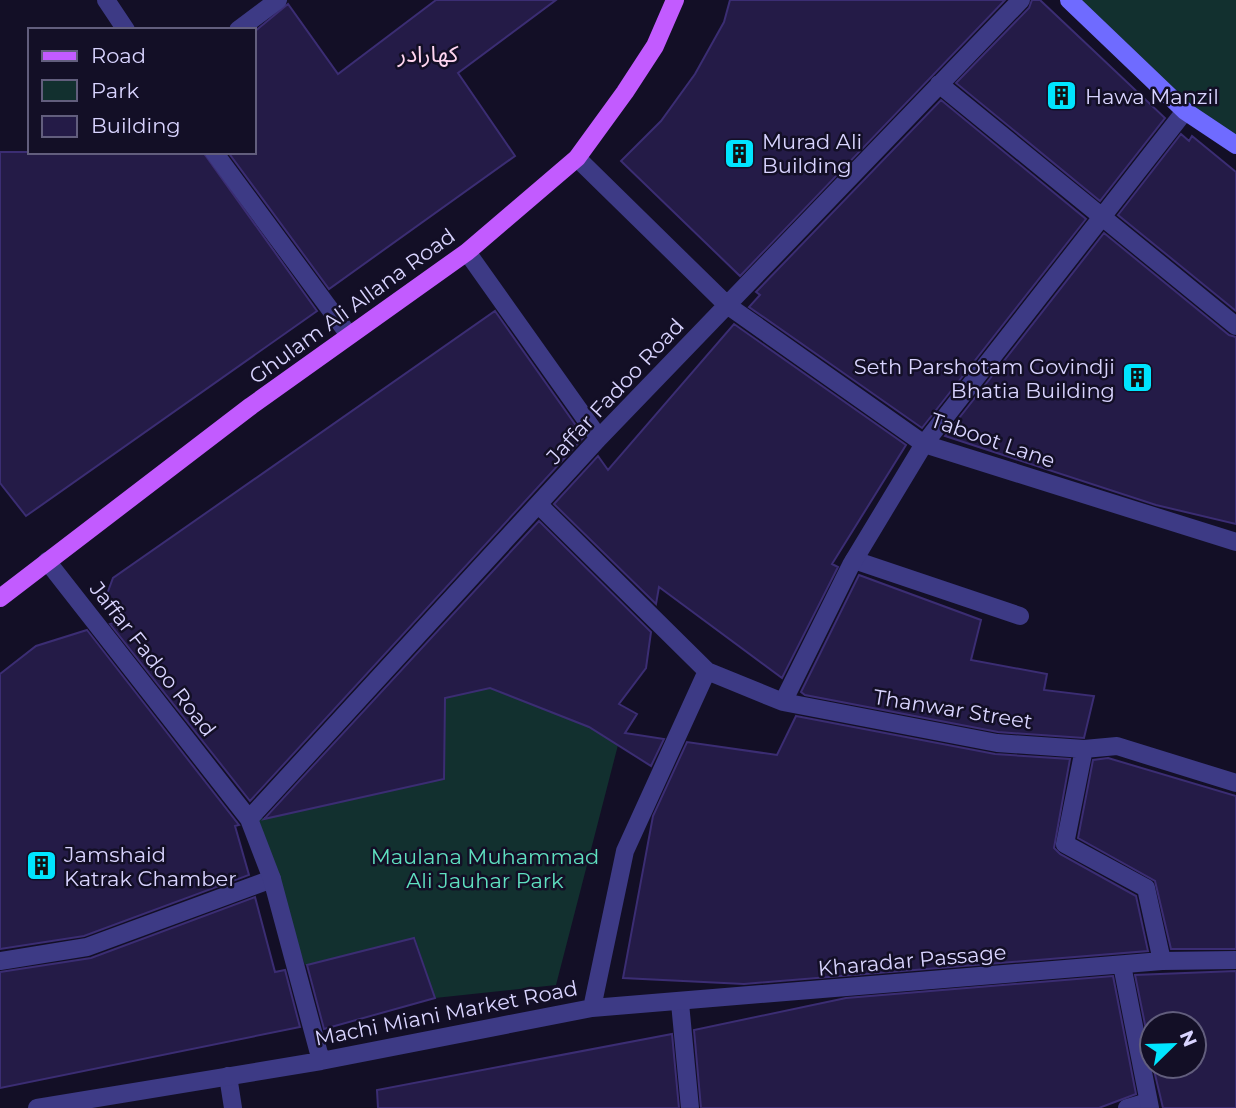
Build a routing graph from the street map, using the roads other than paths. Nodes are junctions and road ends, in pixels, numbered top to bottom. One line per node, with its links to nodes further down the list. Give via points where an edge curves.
1 (106, 0): 6 (street)
2 (278, 0): 7 (street)
3 (675, 0): 12 (main road, Ghulam Ali Allana Road, via 655,46)
4 (1021, 0): 8 (street, Jaffar Fadoo Road)
5 (1069, 0): 9 (street)
6 (125, 28)
7 (241, 28)
8 (939, 84): 13 (street); 15 (street, Jaffar Fadoo Road)
9 (1185, 111): 10 (street); 13 (street)
10 (1236, 145)
11 (215, 154): 17 (street)
12 (576, 158): 14 (main road, Ghulam Ali Allana Road); 15 (street, Taboot Lane)
13 (1102, 218): 16 (street); 19 (street)
14 (467, 252): 17 (main road, Ghulam Ali Allana Road); 18 (street)
15 (727, 305): 18 (street, Jaffar Fadoo Road); 19 (street, Taboot Lane)
16 (1236, 326)
17 (349, 335): 23 (main road, Ghulam Ali Allana Road)
18 (599, 438): 20 (street, Jaffar Fadoo Road)
19 (924, 444): 21 (street, Taboot Lane); 22 (street)
20 (540, 506): 26 (street); 30 (street, Jaffar Fadoo Road)
21 (1236, 542)
22 (854, 560): 25 (street); 27 (street)
23 (47, 561): 24 (main road, Ghulam Ali Allana Road); 30 (street, Jaffar Fadoo Road)
24 (0, 598)
25 (1020, 616)
26 (707, 671): 27 (street); 37 (street, Machi Miani Market Road, via 625,851)
27 (783, 702): 28 (street, Thanwar Street, via 997,743)
28 (1084, 749): 29 (street, Thanwar Street, via 1117,746); 34 (street, via 1065,844 1146,888)
29 (1236, 783)
30 (249, 819): 31 (street, Jaffar Fadoo Road)
31 (272, 879): 33 (street, via 87,947); 38 (street, Jaffar Fadoo Road)
32 (1236, 960): 34 (street, Kharadar Passage)
33 (0, 961)
34 (1162, 961): 35 (street, Kharadar Passage)
35 (1122, 965): 36 (street, Kharadar Passage); 40 (street)
36 (680, 1003): 37 (street, Kharadar Passage); 43 (street)
37 (592, 1008): 38 (street, Machi Miani Market Road)
38 (321, 1061): 39 (street, Machi Miani Market Road)
39 (228, 1076): 41 (street, Machi Miani Market Road); 42 (street)
40 (1148, 1105): 44 (street)
41 (37, 1108)
42 (233, 1108)
43 (690, 1108)
44 (1127, 1108)

